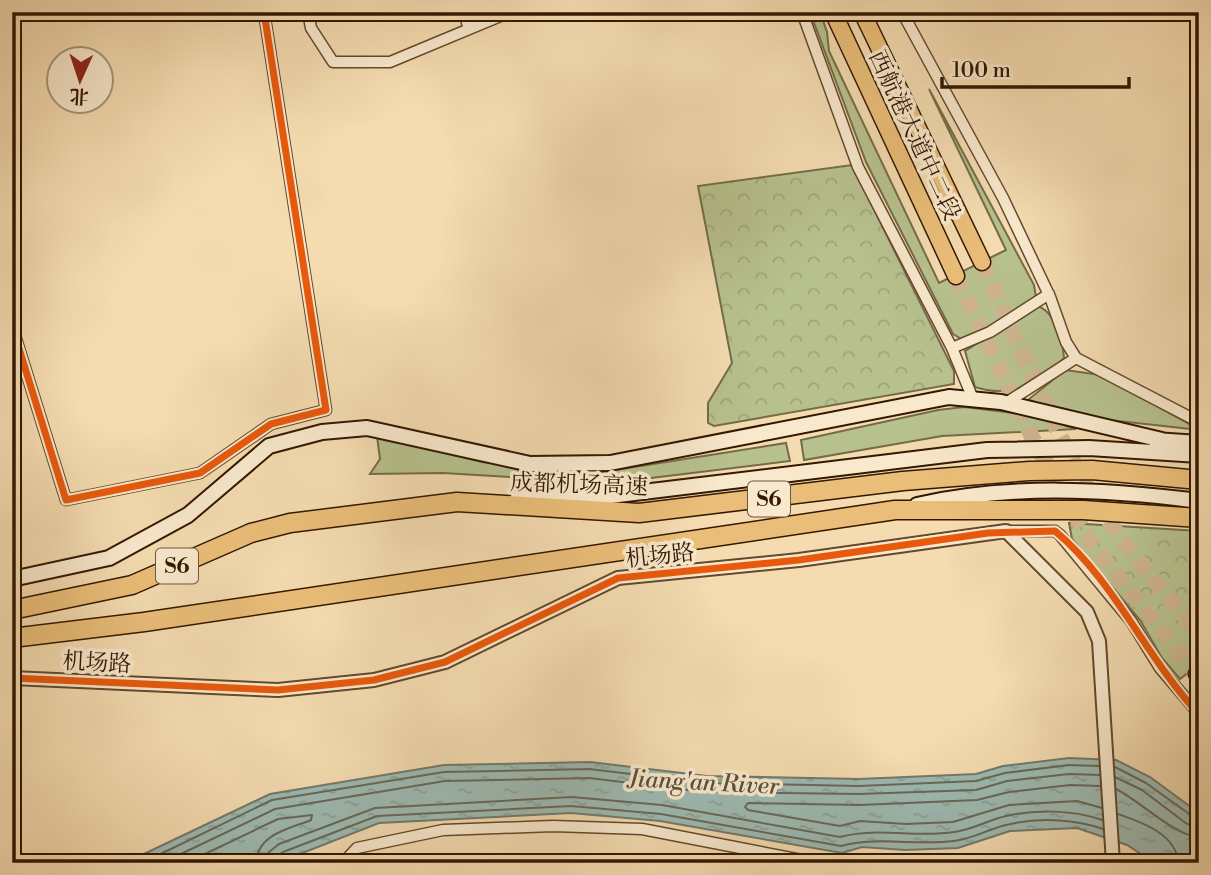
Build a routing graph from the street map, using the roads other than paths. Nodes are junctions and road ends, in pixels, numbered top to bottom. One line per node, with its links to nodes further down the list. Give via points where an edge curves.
1 (264, 12): 13 (street, via 326,410 271,424 200,473 66,500)
2 (308, 12): 9 (street, via 311,28 333,62 390,62)
3 (464, 12): 9 (street)
4 (510, 12): 9 (street)
5 (802, 12): 14 (street, via 858,167)
6 (833, 12): 11 (main road, 西航港大道中二段)
7 (862, 12): 10 (main road)
8 (902, 12): 12 (street, via 1003,198)
9 (469, 29)
10 (982, 262)
11 (956, 276)
12 (1049, 294): 14 (street, via 990,332); 15 (street)
13 (12, 326)
14 (952, 348): 16 (street)
15 (1076, 358): 17 (street); 18 (street)
16 (973, 399): 17 (main road); 29 (main road, via 949,397 577,466 530,464 367,428 322,432 270,446 188,515 109,558)
17 (1006, 404): 19 (main road)
18 (1199, 422)
19 (1162, 440): 20 (main road); 21 (main road, via 1079,441)
20 (1199, 443)
21 (1025, 448): 22 (main road); 25 (main road, via 934,455 610,496)
22 (1199, 455)
23 (1199, 480): 25 (highway, 成都机场高速 / S6, via 1092,470 1029,471 903,481 639,513)
24 (1199, 501): 26 (main road, via 1030,492 953,498)
25 (457, 502): 30 (highway, 成都机场高速 / S6, via 290,523 251,533 132,584)
26 (895, 510): 27 (highway, S6, via 1027,508); 31 (highway, S6)
27 (1199, 518)
28 (1006, 531): 32 (street, 机场路, via 618,579 445,662 374,680 278,690); 33 (street, 机场路, via 1055,531 1060,535); 34 (street, via 1087,612 1099,641)
29 (12, 579)
30 (12, 610)
31 (12, 638)
32 (12, 678)
33 (1199, 714)
34 (1113, 856)
35 (343, 863): 36 (street, via 358,848 443,830 553,826 642,830)
36 (817, 863)

